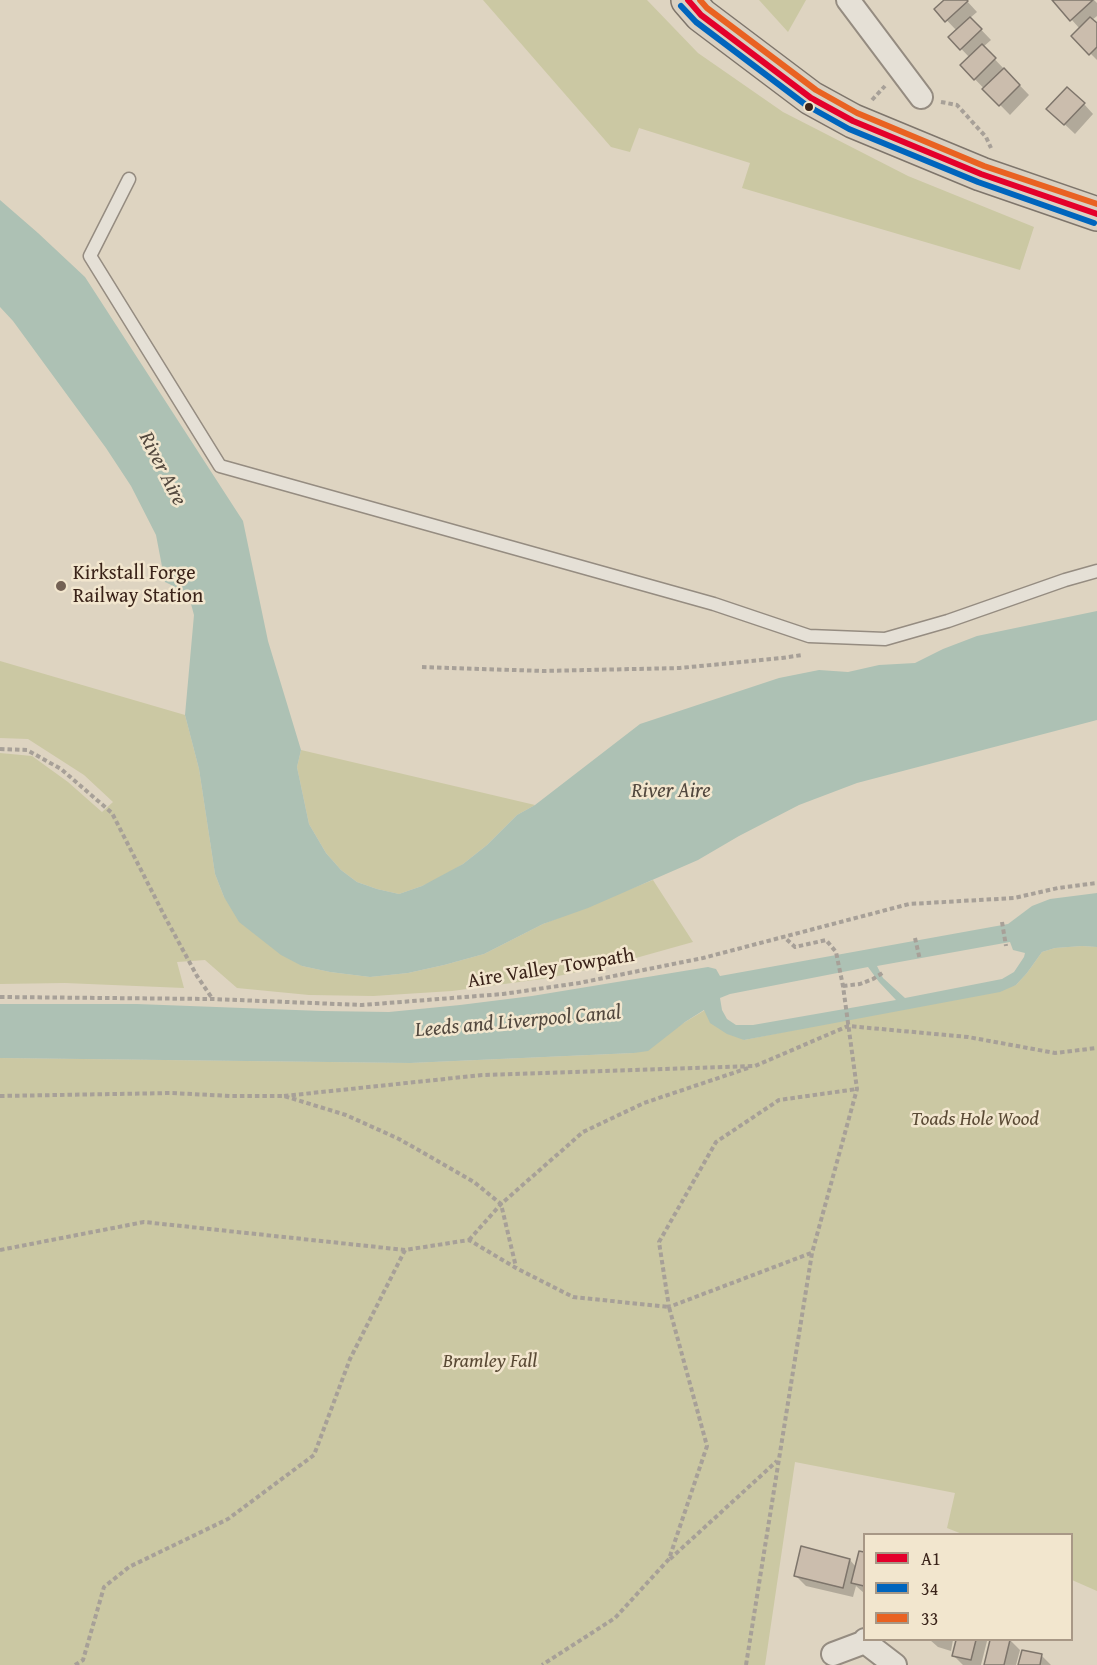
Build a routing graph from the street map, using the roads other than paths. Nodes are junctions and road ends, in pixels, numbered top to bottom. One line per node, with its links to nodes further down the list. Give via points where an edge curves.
1 (688, 0): 5 (main road, via 701,15 811,98 853,121 1007,184)
2 (848, 0): 3 (street)
3 (921, 97)
4 (129, 179): 6 (lane, via 90,256 220,466 714,604 809,636 885,639)
5 (1097, 214)
6 (1097, 572)
7 (865, 1641): 8 (street); 9 (street)
8 (833, 1654)
9 (896, 1665)

